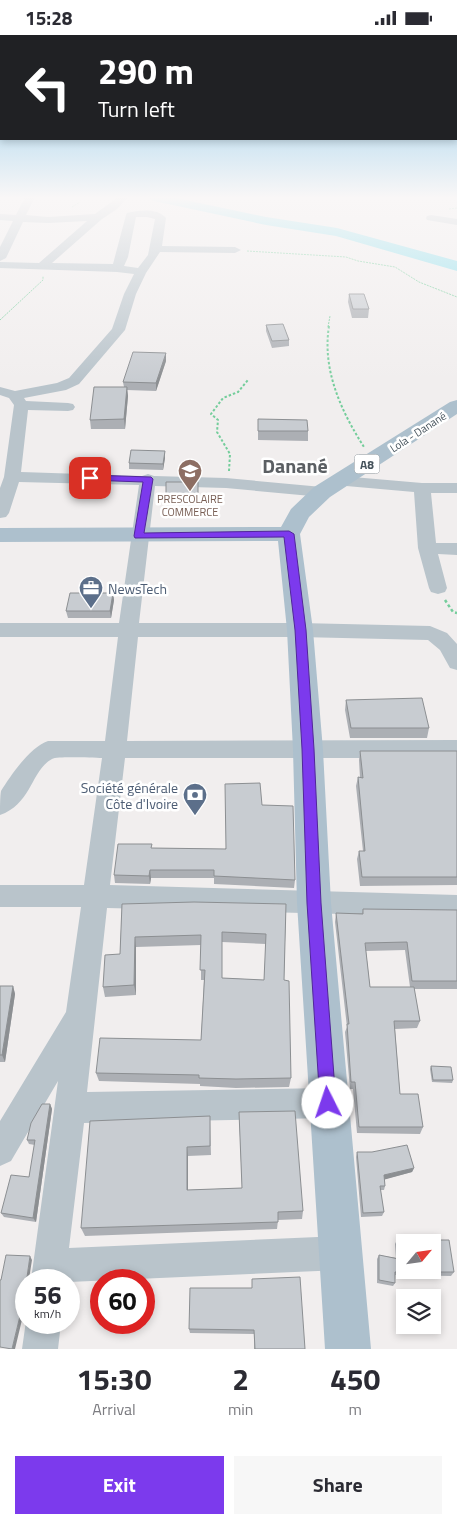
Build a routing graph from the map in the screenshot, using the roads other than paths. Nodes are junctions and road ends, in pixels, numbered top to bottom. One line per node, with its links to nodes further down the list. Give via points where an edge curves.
1 (51, 258): 5 (street)
2 (121, 258): 6 (street)
3 (152, 258): 7 (street)
4 (0, 265): 5 (street)
5 (42, 266): 6 (street)
6 (117, 268): 7 (street)
7 (141, 272): 8 (street, via 118,330 74,381 61,387)
8 (12, 397): 10 (street); 11 (street)
9 (457, 406): 13 (main road, Lola - Danané / A8)
10 (68, 407)
11 (12, 477): 12 (street); 17 (street)
12 (148, 479): 16 (street); 20 (street)
13 (341, 481): 14 (street); 16 (main road, Lola - Danané / A8)
14 (422, 487): 15 (street); 21 (street)
15 (457, 488)
16 (322, 492): 18 (main road, Lola - Danané / A8, via 299,514)
17 (0, 513)
18 (289, 534): 20 (main road); 26 (main road)
19 (0, 535): 20 (main road)
20 (139, 536): 24 (street)
21 (427, 548): 22 (street); 23 (street)
22 (457, 549)
23 (438, 589)
24 (128, 629): 25 (street); 26 (street); 28 (street)
25 (0, 630)
26 (300, 630): 27 (street, via 430,633 441,638 450,648); 29 (main road)
27 (457, 663)
28 (115, 749): 29 (street); 31 (street, via 45,751 12,796); 33 (street)
29 (308, 749): 30 (street); 34 (main road)
30 (457, 749)
31 (0, 805)
32 (0, 896): 33 (street)
33 (96, 896): 34 (street); 36 (street)
34 (314, 903): 35 (street); 37 (main road)
35 (457, 906)
36 (80, 1017): 38 (street); 39 (street)
37 (328, 1103): 38 (street); 40 (main road)
38 (70, 1108): 41 (street)
39 (0, 1150)
40 (341, 1253): 42 (street); 45 (main road)
41 (50, 1269)
42 (80, 1271)
43 (42, 1334): 44 (street)
44 (40, 1349)
45 (348, 1349)

